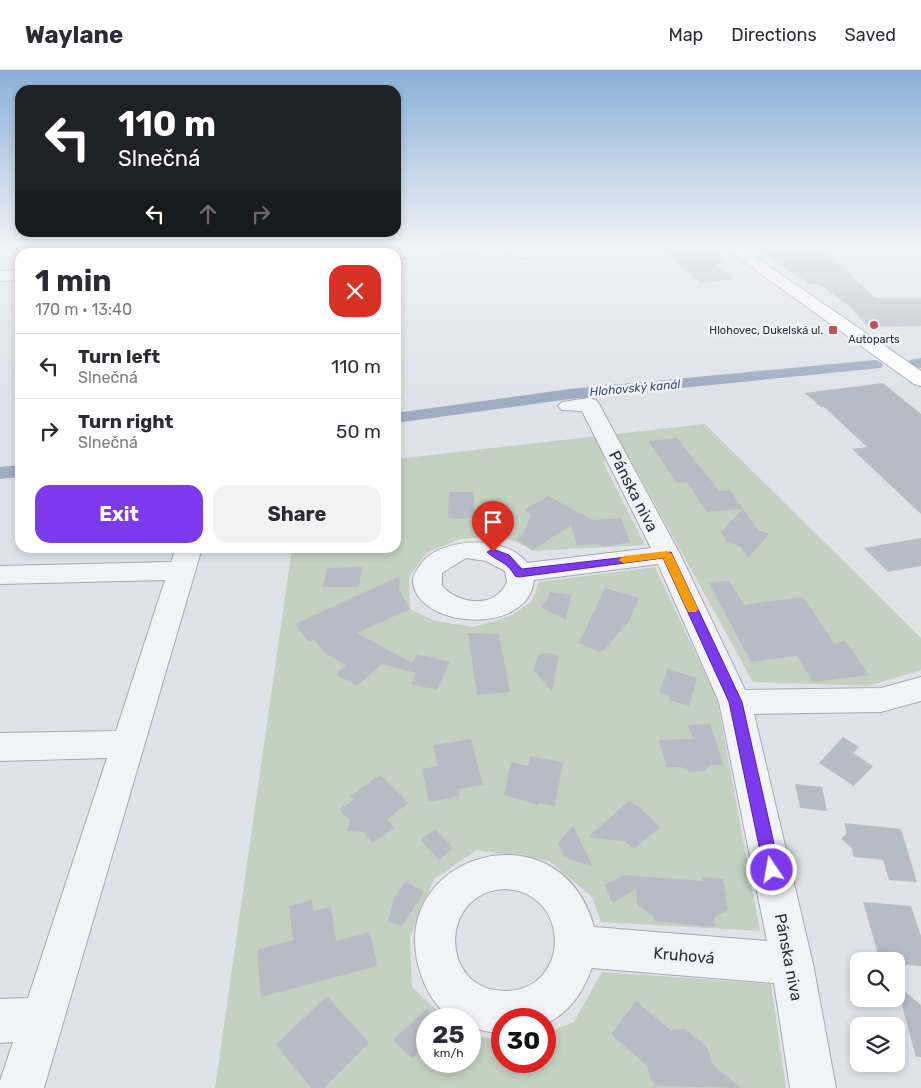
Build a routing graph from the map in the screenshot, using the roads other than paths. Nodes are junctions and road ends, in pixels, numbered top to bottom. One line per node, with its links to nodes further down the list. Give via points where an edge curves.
1 (802, 295): 2 (main road)
2 (921, 380)
3 (569, 406): 4 (street, Pánska niva, via 589,404)
4 (667, 554): 6 (street); 9 (street, Pánska niva)
5 (185, 559): 7 (street); 10 (street)
6 (519, 573)
7 (0, 575)
8 (921, 689): 9 (street, via 881,700)
9 (736, 702): 13 (street, Pánska niva)
10 (128, 744): 11 (street); 14 (street)
11 (0, 747)
12 (577, 946): 13 (street, Kruhová)
13 (792, 964): 17 (street, Pánska niva)
14 (42, 1019): 15 (street); 16 (street)
15 (0, 1021)
16 (21, 1088)
17 (813, 1088)

